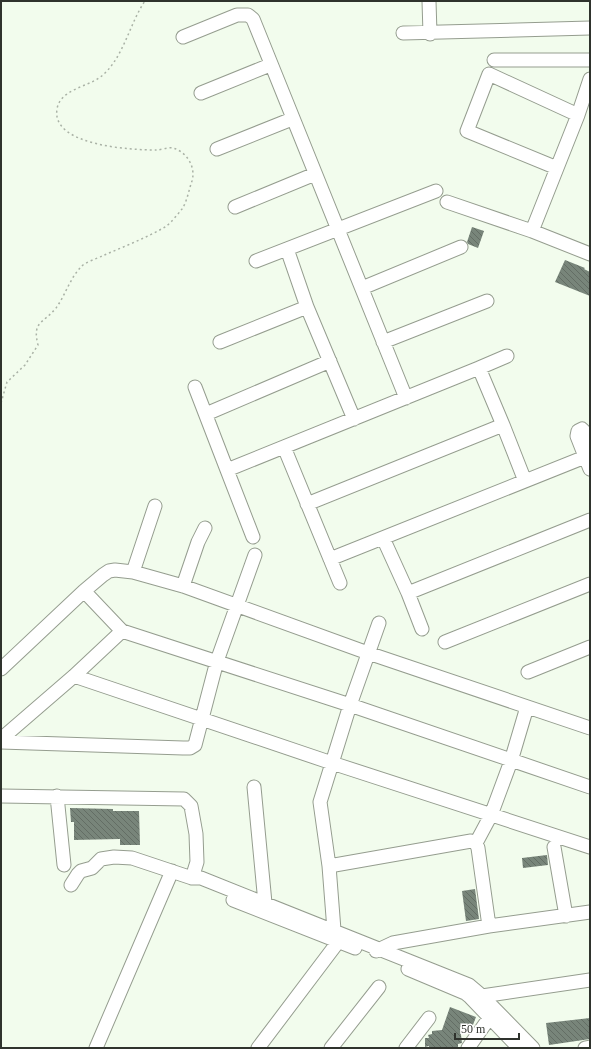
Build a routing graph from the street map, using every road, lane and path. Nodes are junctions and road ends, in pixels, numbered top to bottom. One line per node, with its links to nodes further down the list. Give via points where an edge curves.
1 (145, 1): 36 (path, via 115,62 100,78 62,97 57,109 58,120 64,129 73,135 101,145 123,149 172,148 184,152 191,162 193,176 183,208 167,226 81,266 56,308 39,323 36,329 38,345 25,365 8,382)
2 (429, 1): 5 (street)
3 (590, 28): 5 (street)
4 (402, 33): 5 (street)
5 (430, 34)
6 (183, 37): 9 (street, via 237,15 248,15 253,19)
7 (494, 60): 8 (street)
8 (590, 60)
9 (270, 65): 11 (street); 13 (street)
10 (590, 80): 12 (street)
11 (201, 93)
12 (578, 115): 15 (street); 15 (street, via 489,74 467,131)
13 (292, 119): 14 (street); 16 (street)
14 (218, 149)
15 (557, 168): 21 (street)
16 (315, 174): 19 (street); 20 (street)
17 (436, 191): 20 (street)
18 (447, 202): 21 (street)
19 (235, 207)
20 (339, 229): 23 (street); 26 (street)
21 (532, 231): 24 (street)
22 (461, 247): 26 (street)
23 (287, 249): 25 (street); 28 (street)
24 (590, 254)
25 (256, 261)
26 (362, 288): 30 (street)
27 (487, 301): 30 (street)
28 (308, 307): 29 (street); 32 (street)
29 (220, 342)
30 (383, 342): 35 (street)
31 (507, 356): 33 (street)
32 (330, 361): 37 (street); 38 (street)
33 (479, 368): 35 (street); 39 (street)
34 (195, 387): 37 (street)
35 (406, 398): 38 (street)
36 (1, 403)
37 (206, 414): 43 (street)
38 (354, 419): 41 (street)
39 (503, 425): 44 (street); 45 (street)
40 (590, 442): 42 (street, via 584,430 578,431 577,436)
41 (284, 447): 43 (street); 45 (street)
42 (588, 461): 44 (street)
43 (227, 470): 49 (street)
44 (525, 481): 50 (street)
45 (307, 504): 52 (street)
46 (156, 506): 53 (street)
47 (590, 520): 58 (street)
48 (204, 528): 56 (street)
49 (253, 537)
50 (383, 538): 52 (street); 58 (street)
51 (255, 555): 59 (street)
52 (330, 559): 54 (street)
53 (133, 572): 56 (street); 57 (street, via 109,571)
54 (340, 583)
55 (590, 584): 63 (street)
56 (183, 586): 59 (street)
57 (84, 591): 62 (street); 67 (street)
58 (408, 593): 61 (street)
59 (237, 607): 65 (street); 66 (street)
60 (379, 623): 65 (street)
61 (422, 629)
62 (122, 631): 66 (street); 69 (street)
63 (445, 642)
64 (590, 647): 68 (street)
65 (368, 653): 70 (street); 71 (street)
66 (217, 661): 70 (street); 72 (street)
67 (1, 669)
68 (528, 672)
69 (74, 676): 72 (street); 74 (street)
70 (350, 705): 75 (street); 76 (street)
71 (527, 707): 73 (street); 75 (street)
72 (202, 718): 74 (street, via 195,745 190,748); 76 (street)
73 (590, 728)
74 (1, 741)
75 (511, 761): 78 (street); 81 (street)
76 (332, 763): 81 (street); 86 (street, via 320,802)
77 (254, 786): 90 (street)
78 (590, 787)
79 (1, 796): 80 (street)
80 (57, 796): 85 (street); 88 (street, via 173,798 186,801 193,812 196,834 197,862)
81 (491, 815): 82 (street); 83 (street)
82 (476, 843): 86 (street, via 471,841); 93 (street)
83 (590, 847)
84 (554, 848): 92 (street)
85 (64, 865)
86 (329, 866): 94 (street)
87 (172, 871): 88 (street); 89 (street, via 132,858 104,858 92,868 81,871); 102 (street)
88 (192, 878): 90 (street, via 201,878); 94 (street, via 198,886)
89 (71, 885)
90 (265, 903): 94 (street)
91 (590, 912): 92 (street)
92 (566, 916): 93 (street)
93 (489, 926): 95 (street, via 393,944)
94 (336, 936): 95 (street); 103 (street)
95 (374, 952): 98 (street, via 455,978); 99 (street, via 465,993)
96 (590, 980): 98 (street)
97 (379, 987): 104 (street)
98 (482, 996): 108 (street)
99 (490, 1017): 106 (street); 107 (street)
100 (429, 1018): 105 (street)
101 (590, 1047): 109 (street)
102 (96, 1048)
103 (258, 1048)
104 (332, 1048)
105 (406, 1048)
106 (468, 1048)
107 (519, 1048)
108 (532, 1048)
109 (585, 1048)

